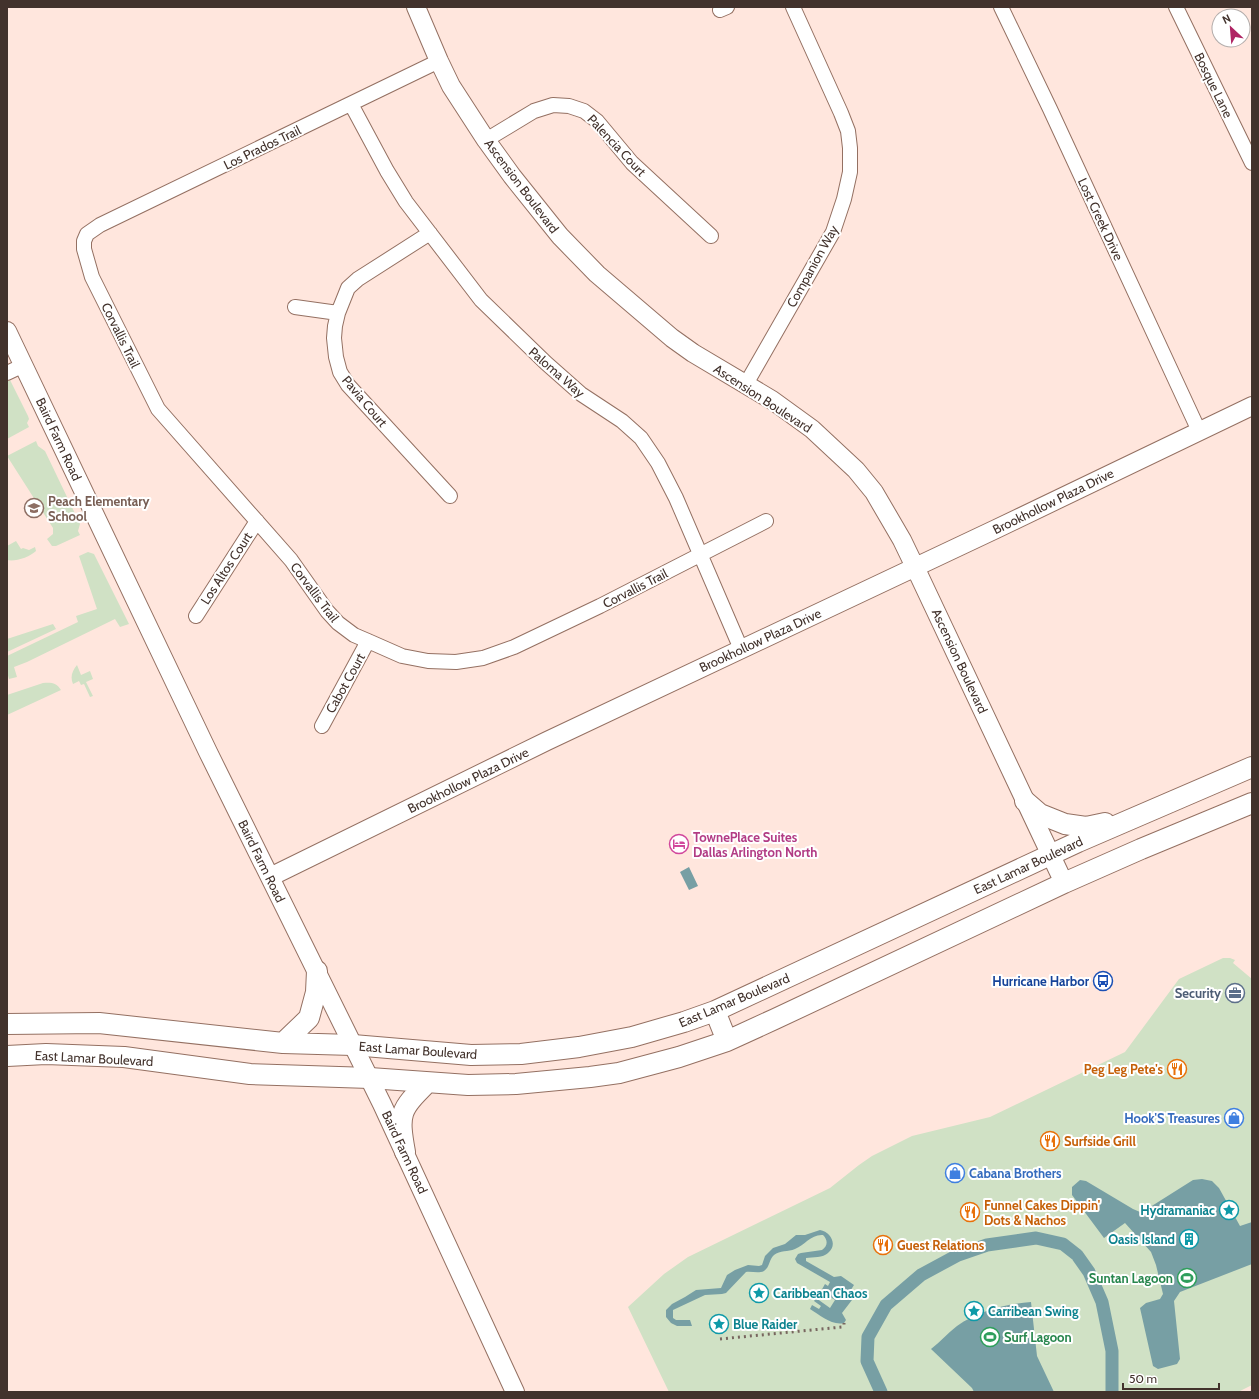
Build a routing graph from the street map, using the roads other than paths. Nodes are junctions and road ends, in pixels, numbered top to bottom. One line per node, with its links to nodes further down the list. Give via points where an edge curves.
1 (416, 7): 5 (street, Ascension Boulevard)
2 (793, 7): 17 (street, Companion Way, via 848,131 850,172 833,232)
3 (1001, 7): 19 (street, Lost Creek Drive)
4 (1176, 7): 8 (street, Bosque Lane)
5 (439, 61): 6 (street, Los Prados Trail); 7 (street, Ascension Boulevard, via 451,86)
6 (351, 104): 9 (street, Paloma Way, via 387,171 406,202); 10 (street, Los Prados Trail, via 100,225)
7 (486, 140): 11 (street, Palencia Court, via 534,111 554,105 584,111 597,121 632,163); 17 (street, Ascension Boulevard, via 560,236 597,274 672,338)
8 (1252, 163)
9 (430, 233): 13 (street, Pavia Court, via 358,279 348,288); 23 (street, Paloma Way, via 481,300 540,358 581,394 622,421 641,438 658,463 676,498)
10 (87, 234): 21 (street, Corvallis Trail, via 84,249 92,277 158,409)
11 (711, 236)
12 (295, 307): 13 (street)
13 (338, 313): 20 (street, Pavia Court, via 334,338 340,372 348,385)
14 (7, 330): 15 (street, Baird Farm Road)
15 (24, 365): 16 (street); 34 (street, Baird Farm Road)
16 (7, 373)
17 (746, 384): 24 (street, Ascension Boulevard, via 812,430 856,470 874,492)
18 (1252, 406): 19 (street, Brookhollow Plaza Drive)
19 (1199, 431): 24 (street, Brookhollow Plaza Drive)
20 (450, 496)
21 (257, 521): 25 (street, Los Altos Court); 26 (street, Corvallis Trail, via 291,560 338,623 354,635)
22 (766, 521): 23 (street, Corvallis Trail)
23 (700, 555): 26 (street, Corvallis Trail, via 514,647 483,658 456,662 428,662 402,656); 27 (street, Paloma Way)
24 (915, 567): 27 (street, Brookhollow Plaza Drive); 30 (street, Ascension Boulevard)
25 (196, 616)
26 (368, 641): 28 (street, Cabot Court)
27 (741, 649): 34 (street, Brookhollow Plaza Drive)
28 (322, 726)
29 (1252, 768): 32 (main road, East Lamar Boulevard)
30 (1025, 801): 32 (main road, via 1040,814 1065,824 1086,827); 33 (street, Ascension Boulevard)
31 (1252, 803): 35 (main road, East Lamar Boulevard)
32 (1134, 817): 33 (main road, East Lamar Boulevard)
33 (1050, 855): 35 (street, Ascension Boulevard); 37 (main road, East Lamar Boulevard)
34 (270, 877): 36 (street, Baird Farm Road)
35 (1064, 883): 39 (main road, East Lamar Boulevard)
36 (317, 971): 40 (main road, via 316,992 309,1018); 41 (street, Baird Farm Road)
37 (715, 1011): 39 (main road); 41 (main road, East Lamar Boulevard, via 632,1037 521,1054 472,1055)
38 (7, 1024): 40 (main road, East Lamar Boulevard, via 99,1023)
39 (727, 1041): 44 (main road, East Lamar Boulevard, via 673,1059 618,1073 590,1077 490,1085)
40 (283, 1043): 41 (main road, East Lamar Boulevard)
41 (353, 1045): 43 (street, Baird Farm Road)
42 (7, 1056): 43 (main road, East Lamar Boulevard, via 46,1054 124,1057 250,1074)
43 (370, 1078): 44 (main road, East Lamar Boulevard); 45 (street, Baird Farm Road)
44 (427, 1083): 45 (main road, via 408,1102 401,1116)
45 (405, 1152): 46 (street, Baird Farm Road)
46 (515, 1392)

